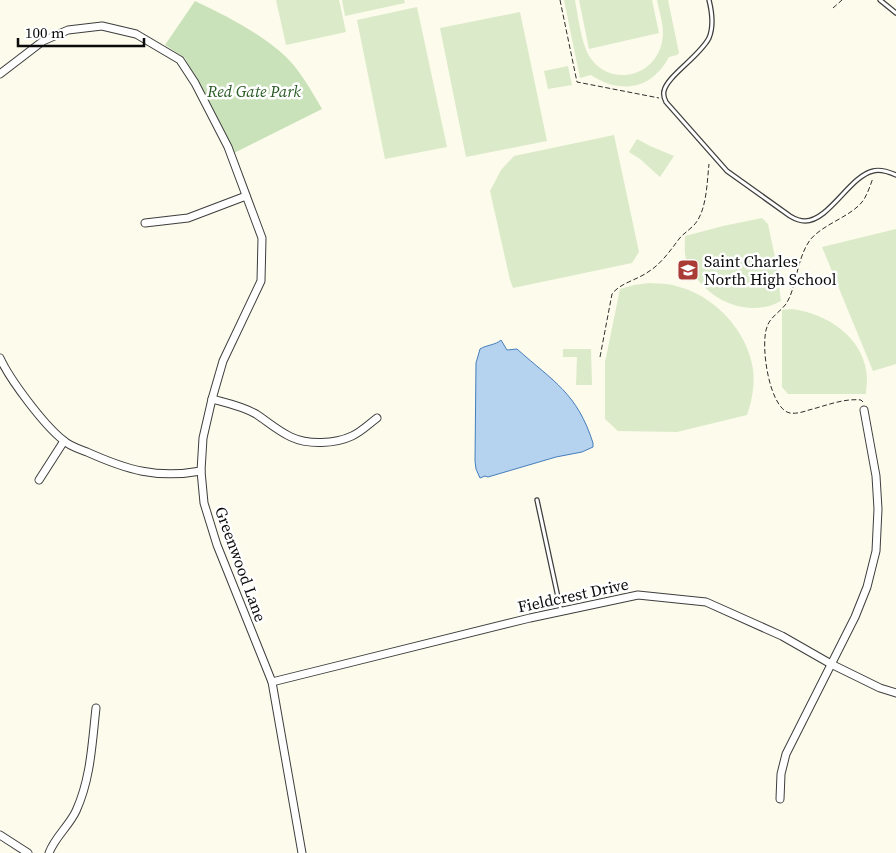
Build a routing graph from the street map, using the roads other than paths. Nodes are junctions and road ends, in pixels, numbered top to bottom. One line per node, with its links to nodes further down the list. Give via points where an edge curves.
1 (709, 0): 5 (lane, via 712,19 709,38 664,90 665,99 726,171 790,216 808,222 826,211 871,171)
2 (880, 0): 3 (lane)
3 (896, 13)
4 (0, 74): 6 (street, Greenwood Lane, via 43,41 68,30 102,26 136,34 180,60 228,147)
5 (896, 175)
6 (246, 196): 7 (street, via 188,218); 9 (street, Greenwood Lane, via 262,238 261,281 223,360)
7 (145, 223)
8 (0, 358): 12 (street, via 38,414)
9 (212, 399): 11 (street, via 236,405 292,438 310,442 352,436); 13 (street, Greenwood Lane, via 203,438)
10 (864, 410): 17 (street, via 876,476 876,552 867,587)
11 (377, 418)
12 (64, 441): 13 (street, via 126,469 157,474); 14 (street)
13 (201, 471): 18 (street, Greenwood Lane, via 204,502 217,545)
14 (39, 480)
15 (537, 500): 16 (lane)
16 (561, 612): 17 (street, Fieldcrest Drive, via 638,595 706,602 782,636); 18 (street, Fieldcrest Drive)
17 (831, 664): 19 (street, Fieldcrest Drive); 21 (street, via 786,754)
18 (272, 682): 25 (street, Greenwood Lane)
19 (896, 693)
20 (96, 708): 24 (street, via 89,776 76,812 52,843)
21 (780, 799)
22 (0, 835): 23 (street)
23 (28, 853)
24 (49, 853)
25 (302, 853)

